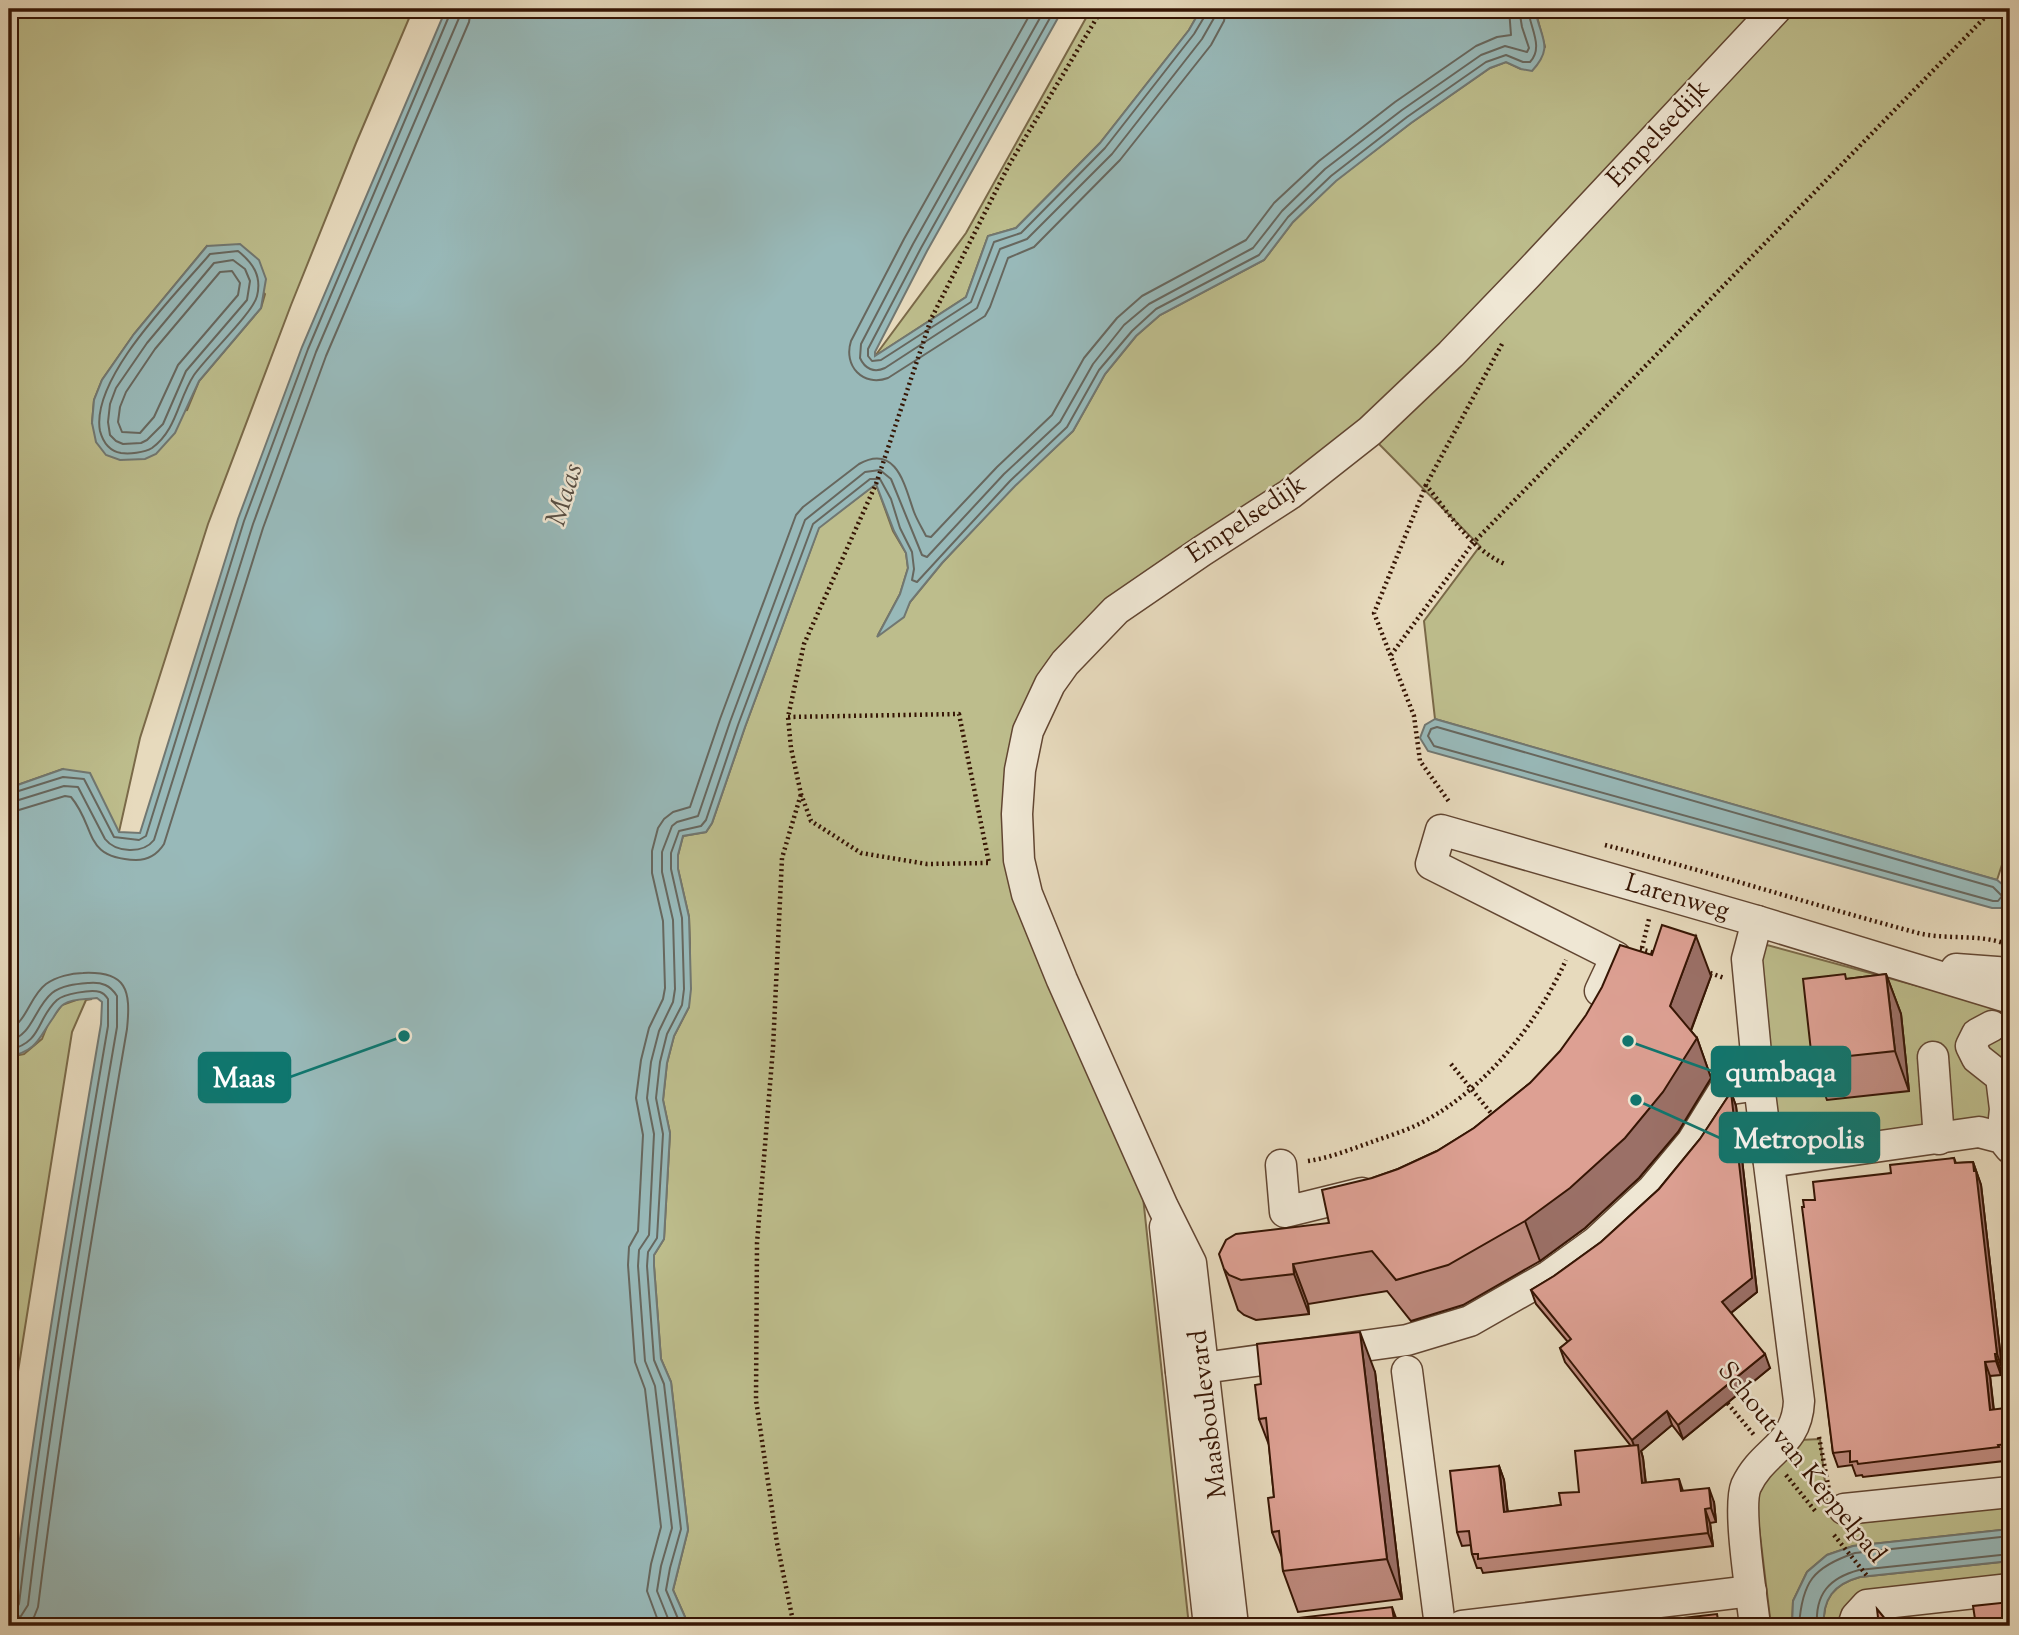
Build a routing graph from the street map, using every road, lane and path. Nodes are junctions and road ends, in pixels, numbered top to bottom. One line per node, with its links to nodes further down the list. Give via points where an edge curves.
1 (1102, 9): 9 (path, via 1009,165 931,319 876,484 804,644)
2 (1776, 9): 13 (street, Empelsedijk, via 1451,354 1370,431 1290,494 1116,610 1065,663 1028,731 1020,770)
3 (1993, 9): 6 (path)
4 (1507, 335): 5 (path)
5 (1426, 485): 6 (path); 8 (path, via 1374,613)
6 (1473, 543): 7 (path); 8 (path)
7 (1504, 564)
8 (1391, 655): 11 (path, via 1414,716 1420,761)
9 (788, 717): 10 (path); 14 (path, via 959,714)
10 (801, 794): 14 (path, via 811,821 861,853 927,864); 50 (path, via 782,858 774,1048 757,1242 756,1400)
11 (1447, 818): 15 (street, Larenweg); 16 (street, via 1431,864)
12 (1600, 844): 17 (path, via 1921,933 1995,940)
13 (1019, 860): 14 (path); 32 (street, Empelsedijk, via 1037,919)
14 (988, 863)
15 (1757, 921): 20 (street, Larenweg); 23 (street, via 1747,959)
16 (1576, 937): 18 (street); 30 (path, via 1554,987 1508,1052)
17 (2010, 946)
18 (1616, 957): 19 (path, via 1642,948); 25 (street)
19 (1665, 957)
20 (1914, 968): 22 (street, Larenweg); 24 (street, Larenweg)
21 (1700, 969): 23 (path)
22 (2010, 973)
23 (1749, 982): 29 (street)
24 (2010, 998)
25 (1587, 1018)
26 (1992, 1026): 34 (street, via 1977,1034 1971,1046 1977,1058 2001,1077)
27 (1933, 1057): 33 (street)
28 (1451, 1064): 30 (path)
29 (1759, 1085): 35 (street); 38 (street, via 1724,1090 1692,1142 1652,1190 1605,1233 1549,1276 1470,1321 1407,1340)
30 (1472, 1089): 31 (path); 36 (path, via 1419,1124 1325,1159)
31 (1499, 1123)
32 (1132, 1135): 38 (street, Maasboulevard, via 1163,1207)
33 (1939, 1139): 34 (street, via 1979,1132); 35 (street)
34 (2006, 1143)
35 (1769, 1162): 41 (street)
36 (1281, 1166): 37 (street, via 1285,1212)
37 (1387, 1185)
38 (1192, 1370): 51 (street, Maasboulevard); 52 (street, Maasboulevard)
39 (1407, 1371): 49 (street)
40 (1718, 1391): 42 (path, Schout van Keppelpad)
41 (1798, 1417): 42 (street, via 1791,1433); 44 (path, via 1819,1434)
42 (1770, 1455): 44 (path, Schout van Keppelpad); 47 (street, via 1753,1472 1745,1489)
43 (2010, 1492): 44 (street)
44 (1831, 1521): 45 (path, Schout van Keppelpad)
45 (1874, 1584)
46 (2010, 1589): 54 (street, via 1867,1605)
47 (1751, 1591): 49 (street); 53 (street)
48 (1389, 1623): 49 (path)
49 (1447, 1623)
50 (794, 1626)
51 (1209, 1626)
52 (1233, 1626)
53 (1755, 1626)
54 (1853, 1626)

